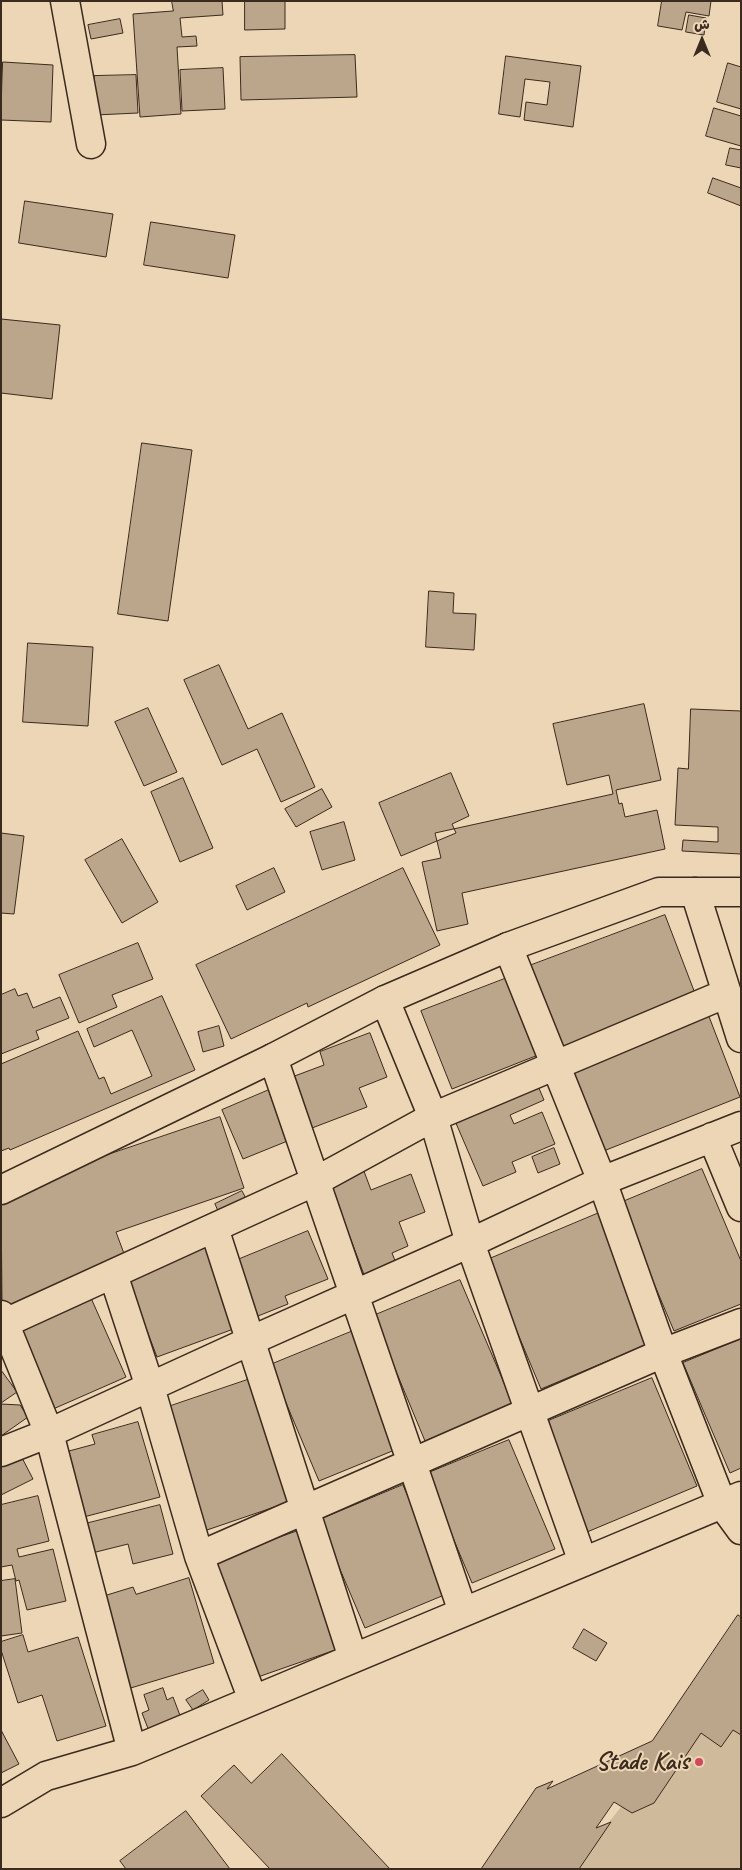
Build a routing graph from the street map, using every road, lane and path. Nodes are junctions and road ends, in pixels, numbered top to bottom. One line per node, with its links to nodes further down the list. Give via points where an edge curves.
1 (65, 1): 2 (street)
2 (91, 144)
3 (695, 892): 4 (street); 5 (street, via 660,892); 6 (street)
4 (741, 892)
5 (508, 946): 7 (street); 10 (street)
6 (726, 993): 8 (street); 10 (street)
7 (384, 1000): 9 (street); 11 (street)
8 (741, 1038)
9 (273, 1058): 14 (street); 16 (street)
10 (556, 1066): 11 (street); 15 (street)
11 (433, 1117): 14 (street); 19 (street)
12 (741, 1126): 13 (street)
13 (712, 1137): 15 (street); 17 (street)
14 (316, 1181): 18 (street); 21 (street)
15 (602, 1181): 19 (street); 25 (street)
16 (1, 1190)
17 (741, 1207)
18 (214, 1228): 20 (street); 24 (street)
19 (470, 1243): 21 (street); 27 (street)
20 (113, 1274): 22 (street); 26 (street)
21 (354, 1295): 24 (street); 30 (street)
22 (3, 1319): 28 (street)
23 (741, 1323): 25 (street)
24 (250, 1341): 26 (street); 32 (street)
25 (663, 1353): 27 (street); 31 (street)
26 (150, 1388): 28 (street); 34 (street)
27 (530, 1411): 30 (street); 35 (street)
28 (49, 1434): 29 (street); 39 (street)
29 (1, 1452)
30 (411, 1462): 32 (street); 36 (street)
31 (731, 1500): 33 (street); 35 (street)
32 (305, 1511): 34 (street); 37 (street)
33 (741, 1530)
34 (199, 1556): 38 (street)
35 (583, 1562): 36 (street)
36 (463, 1612): 37 (street)
37 (353, 1658): 38 (street)
38 (253, 1700): 39 (street)
39 (132, 1750): 40 (street, via 46,1776)
40 (1, 1803)

